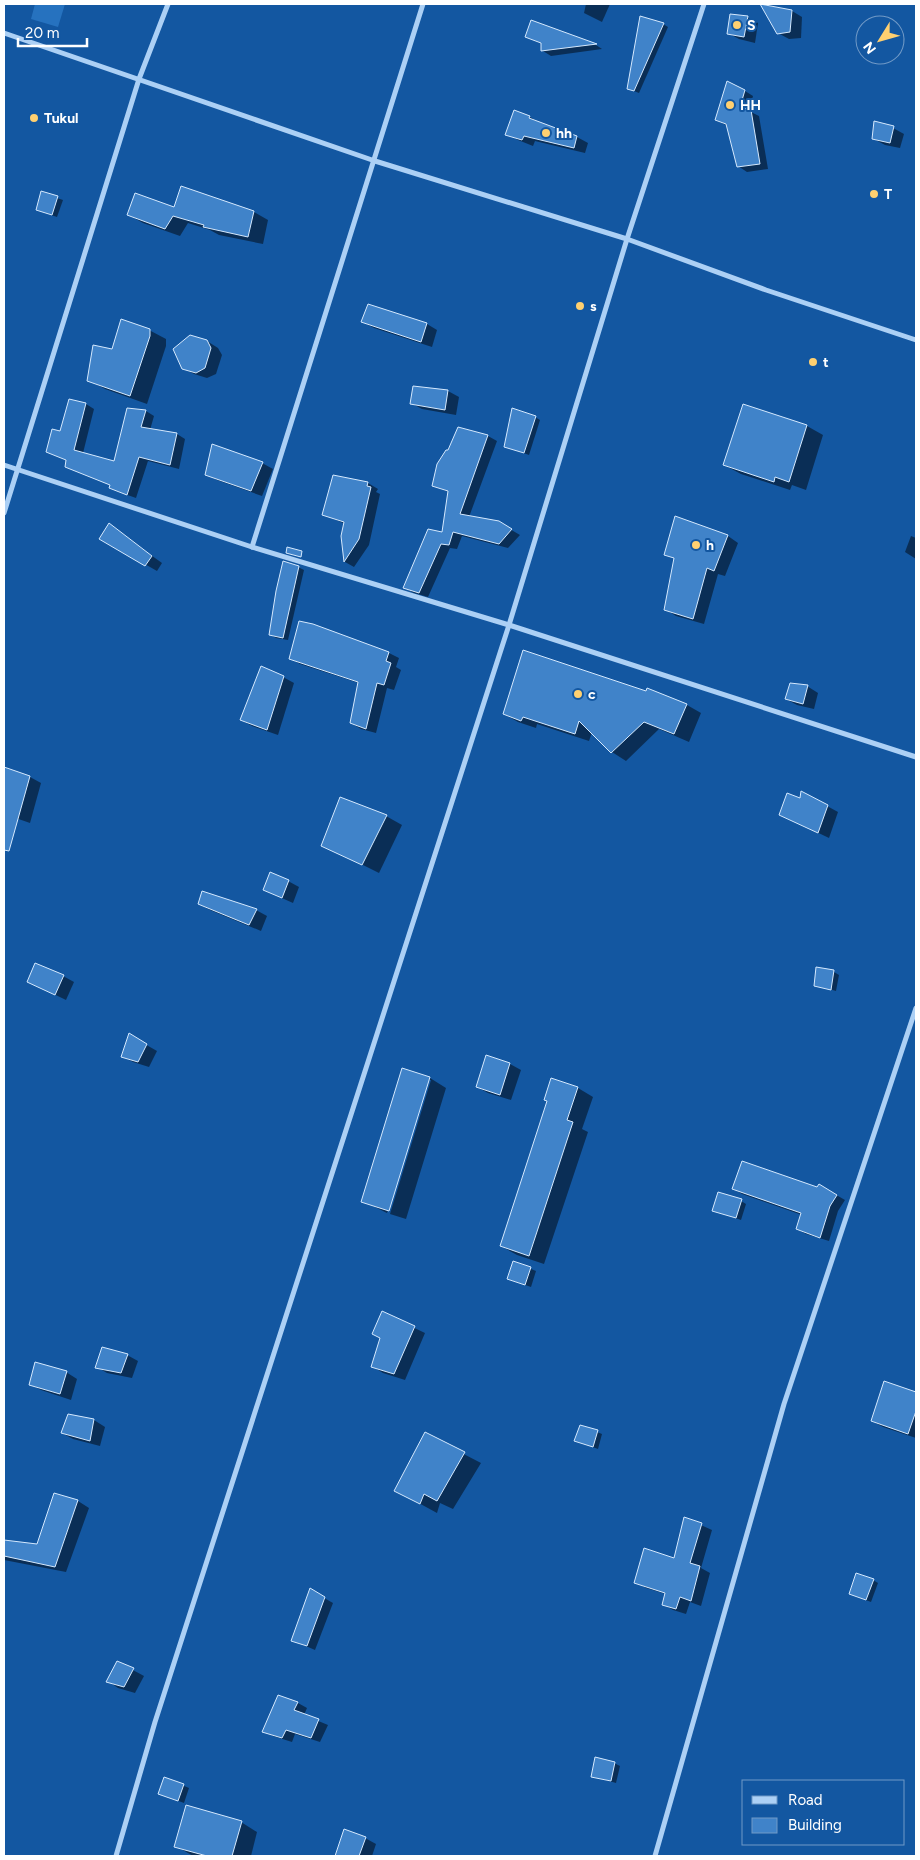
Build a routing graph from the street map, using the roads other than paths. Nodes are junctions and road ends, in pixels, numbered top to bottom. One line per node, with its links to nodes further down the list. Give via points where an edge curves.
1 (168, 4): 5 (street)
2 (423, 4): 6 (street)
3 (704, 4): 7 (street)
4 (4, 32): 5 (street)
5 (139, 79): 6 (street); 10 (street)
6 (374, 160): 7 (street); 12 (street)
7 (627, 239): 8 (street); 13 (street)
8 (916, 340)
9 (4, 465): 10 (street)
10 (18, 470): 11 (street); 12 (street)
11 (4, 513)
12 (252, 546): 13 (street)
13 (509, 625): 14 (street); 16 (street, via 155,1722)
14 (916, 757)
15 (916, 1008): 17 (street, via 784,1404)
16 (116, 1856)
17 (654, 1856)

